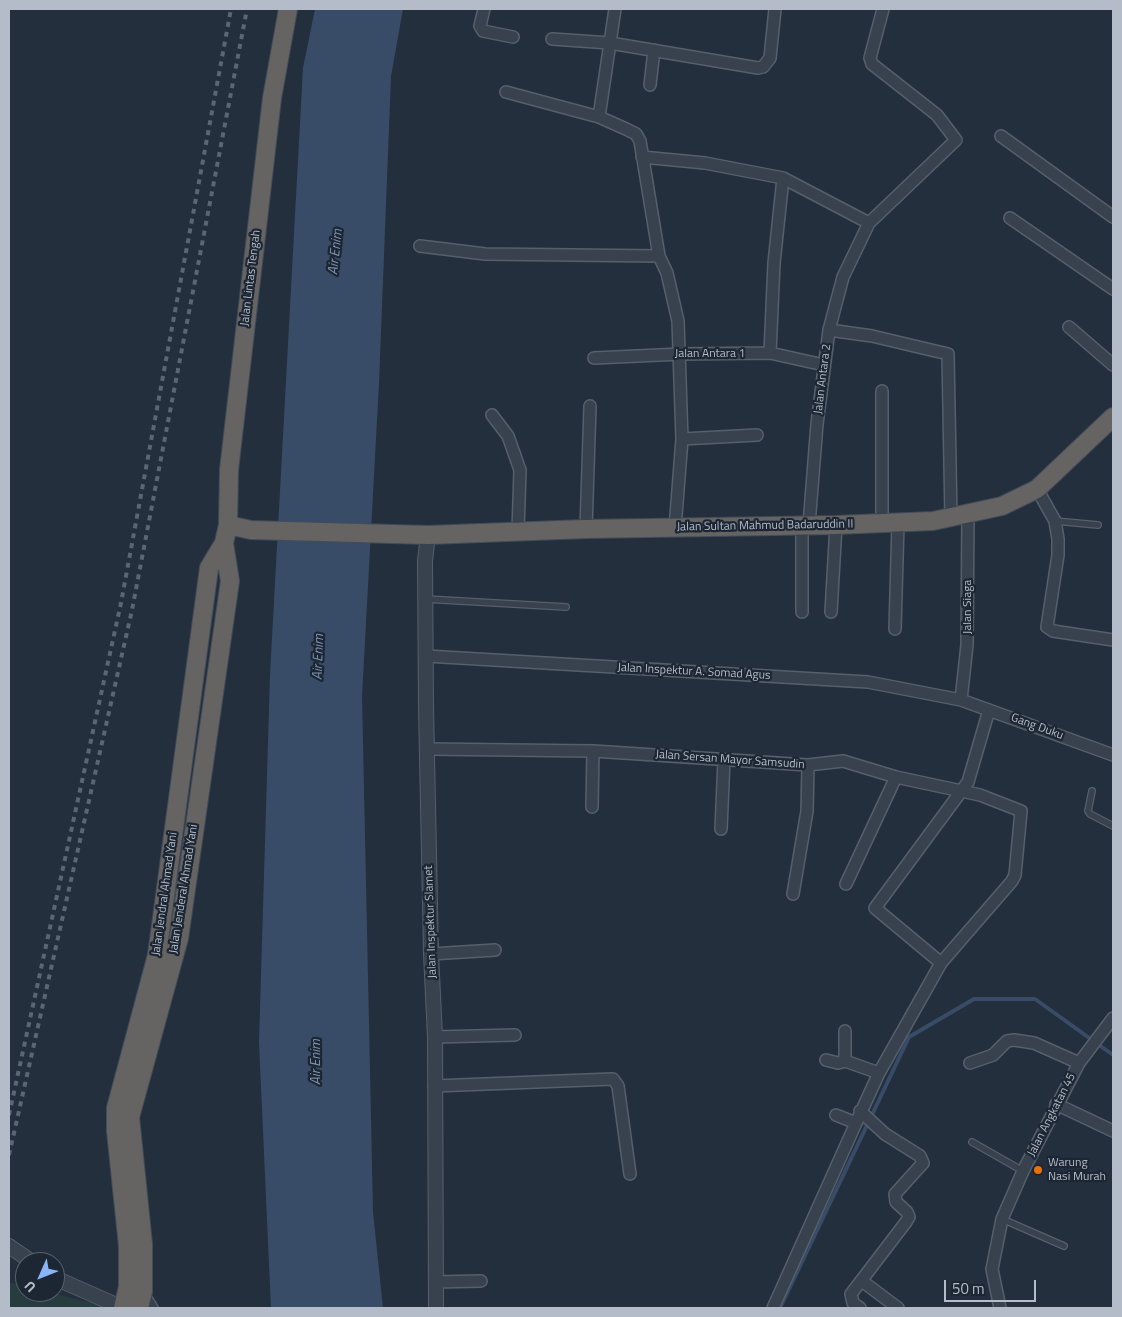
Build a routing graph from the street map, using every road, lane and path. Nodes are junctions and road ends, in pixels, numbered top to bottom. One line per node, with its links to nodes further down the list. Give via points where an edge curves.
1 (288, 9): 40 (highway, Jalan Lintas Tengah, via 272,98 229,470)
2 (484, 9): 6 (street, via 480,26 483,31)
3 (615, 9): 8 (street)
4 (775, 9): 9 (street, via 770,58 763,68)
5 (883, 9): 18 (street, via 870,58 872,64 937,116 956,140)
6 (513, 37)
7 (552, 39): 8 (street)
8 (610, 43): 9 (street); 12 (street)
9 (654, 50): 10 (street)
10 (650, 85)
11 (506, 92): 12 (street)
12 (599, 117): 14 (street, via 636,134)
13 (1001, 136): 16 (street)
14 (642, 157): 15 (street, via 705,163); 20 (street)
15 (783, 178): 18 (street); 24 (street, via 774,262)
16 (1113, 217)
17 (1010, 218): 21 (street)
18 (869, 223): 23 (street, via 843,277)
19 (420, 246): 20 (street, via 485,254)
20 (659, 256): 25 (street, via 667,273 678,321)
21 (1113, 289)
22 (1069, 327): 28 (street)
23 (829, 330): 27 (street, Jalan Antara 2); 37 (street, Jalan Antara 2, via 946,353 950,359)
24 (770, 353): 25 (street, Jalan Antara 1); 27 (street, Jalan Antara 1)
25 (681, 354): 26 (street, Jalan Antara 1); 34 (street)
26 (594, 358)
27 (824, 365): 41 (street, Jalan Antara 2)
28 (1113, 365)
29 (882, 391): 39 (street)
30 (590, 406): 45 (street)
31 (492, 415): 46 (street, via 508,436 520,470)
32 (1113, 417): 35 (highway, Jalan Sultan Mahmud Badaruddin II)
33 (757, 435): 34 (street)
34 (682, 439): 44 (street)
35 (1037, 489): 36 (highway, Jalan Sultan Mahmud Badaruddin II, via 1002,506); 38 (street)
36 (968, 514): 37 (highway, Jalan Sultan Mahmud Badaruddin II); 56 (street, Jalan Siaga, via 968,645)
37 (951, 519): 39 (highway, Jalan Sultan Mahmud Badaruddin II)
38 (1055, 520): 43 (lane); 54 (street, via 1058,555 1047,627 1052,631)
39 (890, 523): 42 (highway, Jalan Sultan Mahmud Badaruddin II); 53 (street)
40 (228, 525): 47 (highway, Jalan Sultan Mahmud Badaruddin II, via 251,530); 48 (highway, Jalan Lintas Tengah)
41 (805, 525): 42 (highway, Jalan Sultan Mahmud Badaruddin II); 44 (highway, Jalan Sultan Mahmud Badaruddin II); 51 (street, Jalan Antara 2)
42 (836, 525): 52 (street)
43 (1098, 525)
44 (675, 528): 45 (highway, Jalan Sultan Mahmud Badaruddin II)
45 (586, 529): 46 (highway, Jalan Sultan Mahmud Badaruddin II)
46 (518, 531): 47 (highway, Jalan Sultan Mahmud Badaruddin II)
47 (428, 535): 49 (street, Jalan Inspektur Slamet)
48 (224, 544): 98 (highway, Jalan Jenderal Ahmad Yani, via 230,581 178,938 130,1117 143,1244); 98 (highway, Jalan Jendral Ahmad Yani, via 209,568 157,955 116,1108 128,1246)
49 (425, 599): 50 (lane); 55 (street, Jalan Inspektur Slamet)
50 (566, 607)
51 (802, 612)
52 (832, 612)
53 (895, 629)
54 (1113, 640)
55 (426, 656): 56 (street, Jalan Inspektur A. Somad Agus, via 868,682); 58 (street, Jalan Inspektur Slamet)
56 (961, 700): 57 (street, Gang Duku)
57 (989, 710): 60 (street, Gang Duku); 64 (street, via 968,782)
58 (426, 749): 59 (street, Jalan Sersan Mayor Samsudin); 72 (street, Jalan Inspektur Slamet)
59 (593, 751): 61 (street, Jalan Sersan Mayor Samsudin); 66 (street)
60 (1113, 755)
61 (724, 760): 62 (street, Jalan Sersan Mayor Samsudin); 68 (street)
62 (808, 765): 63 (street, Jalan Sersan Mayor Samsudin, via 843,761); 70 (street, via 807,811)
63 (896, 777): 64 (street, Jalan Sersan Mayor Samsudin); 69 (street)
64 (961, 790): 73 (street, via 875,908); 73 (street, Jalan Sersan Mayor Samsudin, via 1017,808 1021,816 1015,874)
65 (1092, 792): 67 (lane, via 1088,811)
66 (592, 807)
67 (1113, 826)
68 (721, 829)
69 (846, 884)
70 (793, 894)
71 (495, 950): 72 (street)
72 (431, 954): 77 (street, Jalan Inspektur Slamet)
73 (941, 962): 82 (street)
74 (1113, 1018): 81 (street, Jalan Angkatan 45)
75 (845, 1031): 79 (street)
76 (515, 1035): 77 (street)
77 (435, 1037): 83 (street, Jalan Inspektur Slamet)
78 (826, 1060): 79 (street)
79 (845, 1061): 82 (street)
80 (970, 1063): 81 (street, via 992,1055 1007,1041 1014,1040 1034,1043)
81 (1079, 1063): 84 (street, Jalan Angkatan 45)
82 (879, 1073): 85 (street)
83 (434, 1086): 91 (street, via 613,1079 618,1086); 97 (street, Jalan Inspektur Slamet)
84 (1056, 1104): 88 (street); 90 (street, Jalan Angkatan 45)
85 (862, 1112): 87 (street); 95 (street, via 885,1134 920,1156 923,1163 896,1194 896,1202 909,1217)
86 (836, 1115): 87 (street)
87 (856, 1124): 102 (street)
88 (1113, 1131)
89 (972, 1142): 90 (lane)
90 (1023, 1171): 92 (street, Jalan Angkatan 45)
91 (630, 1174)
92 (1002, 1219): 93 (lane); 105 (street, Jalan Angkatan 45, via 992,1269)
93 (1064, 1246)
94 (481, 1281): 97 (street)
95 (862, 1281): 103 (street, via 851,1294); 104 (street)
96 (65, 1282): 99 (street)
97 (435, 1282): 101 (street, Jalan Inspektur Slamet)
98 (137, 1295): 99 (highway); 100 (street)
99 (123, 1308)
100 (152, 1308)
101 (436, 1308)
102 (774, 1308)
103 (860, 1308)
104 (898, 1308)
105 (1000, 1308)

